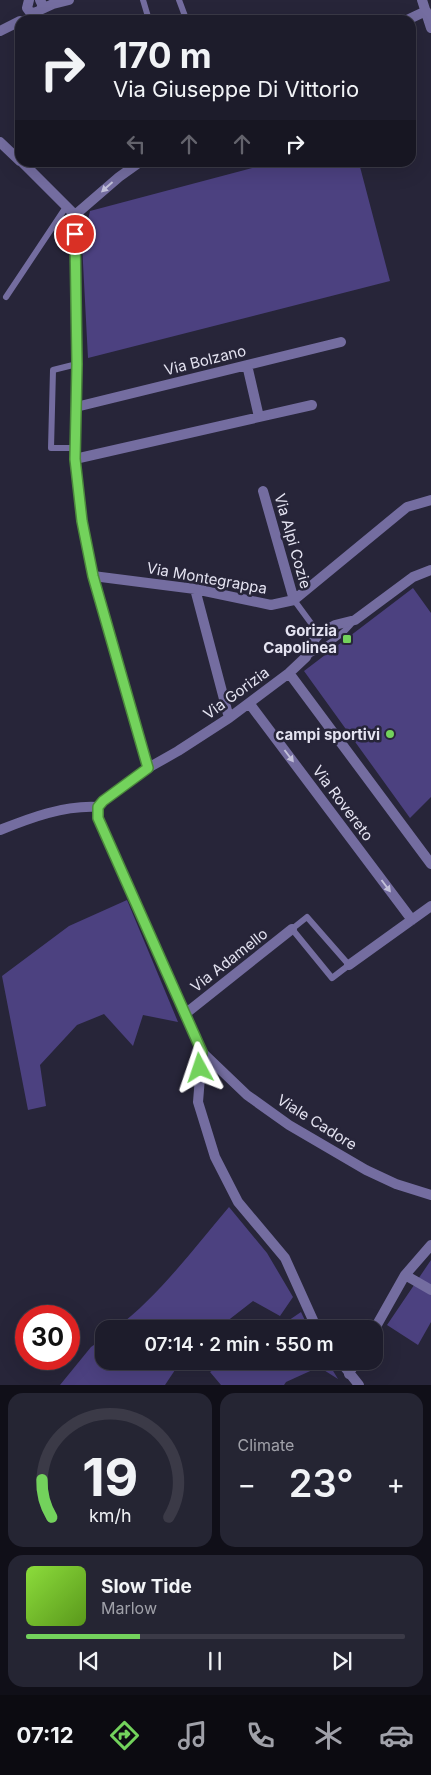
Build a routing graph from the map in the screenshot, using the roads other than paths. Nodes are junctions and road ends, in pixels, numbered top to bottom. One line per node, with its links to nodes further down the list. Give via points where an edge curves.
1 (69, 0): 5 (street)
2 (143, 0): 8 (lane)
3 (179, 0): 9 (lane)
4 (422, 0): 6 (street)
5 (34, 4): 7 (street)
6 (426, 11): 10 (street); 12 (street)
7 (24, 15)
8 (148, 15)
9 (185, 15)
10 (416, 16)
11 (15, 24): 13 (street)
12 (431, 28)
13 (0, 31)
14 (0, 142): 15 (street)
15 (15, 156)
16 (26, 167): 18 (street)
17 (133, 167): 19 (street, one-way to 19)
18 (66, 207): 19 (street); 20 (lane)
19 (75, 216): 22 (street)
20 (6, 297)
21 (341, 342): 23 (street, Via Bolzano)
22 (77, 364): 25 (street); 27 (lane, via 53,370 51,448)
23 (247, 365): 25 (street, Via Bolzano); 26 (street)
24 (312, 405): 26 (street)
25 (76, 407): 27 (street)
26 (259, 417): 28 (street)
27 (75, 448): 28 (street)
28 (75, 459): 32 (street, via 82,521)
29 (263, 491): 34 (street, Via Alpi Cozie)
30 (431, 500): 34 (street, Via Montegrappa, via 407,506)
31 (431, 570): 35 (street, via 413,577)
32 (93, 576): 33 (street, Via Montegrappa); 41 (street)
33 (195, 589): 34 (street, Via Montegrappa, via 271,605); 40 (street)
34 (294, 600): 36 (lane)
35 (354, 620): 36 (street, via 334,625); 37 (lane, via 349,628)
36 (319, 634): 37 (street, Via Gorizia)
37 (306, 657): 38 (street, Via Gorizia)
38 (289, 673): 39 (street, Via Gorizia); 44 (street)
39 (249, 703): 40 (street, Via Gorizia); 46 (street, Via Rovereto, one-way to 46)
40 (229, 718): 41 (street, Via Gorizia)
41 (148, 768): 42 (street, Via Gorizia)
42 (98, 807): 43 (street, via 62,810); 49 (street, via 98,818)
43 (0, 830)
44 (431, 864)
45 (431, 906): 46 (street)
46 (412, 920): 48 (street)
47 (292, 929): 48 (lane, via 307,917); 48 (lane, via 332,978); 49 (street, Via Adamello)
48 (349, 965)
49 (184, 1014): 50 (street)
50 (202, 1052): 51 (street, Viale Cadore, via 247,1095 289,1125 366,1170 396,1184); 55 (street, via 198,1102 214,1158 238,1202 285,1258)
51 (431, 1194)
52 (431, 1245): 53 (street)
53 (405, 1275): 54 (street); 56 (street)
54 (431, 1290)
55 (313, 1320)
56 (380, 1320)
57 (346, 1370): 59 (street)
58 (351, 1370): 59 (street)
59 (349, 1374): 60 (street)
60 (359, 1385)

